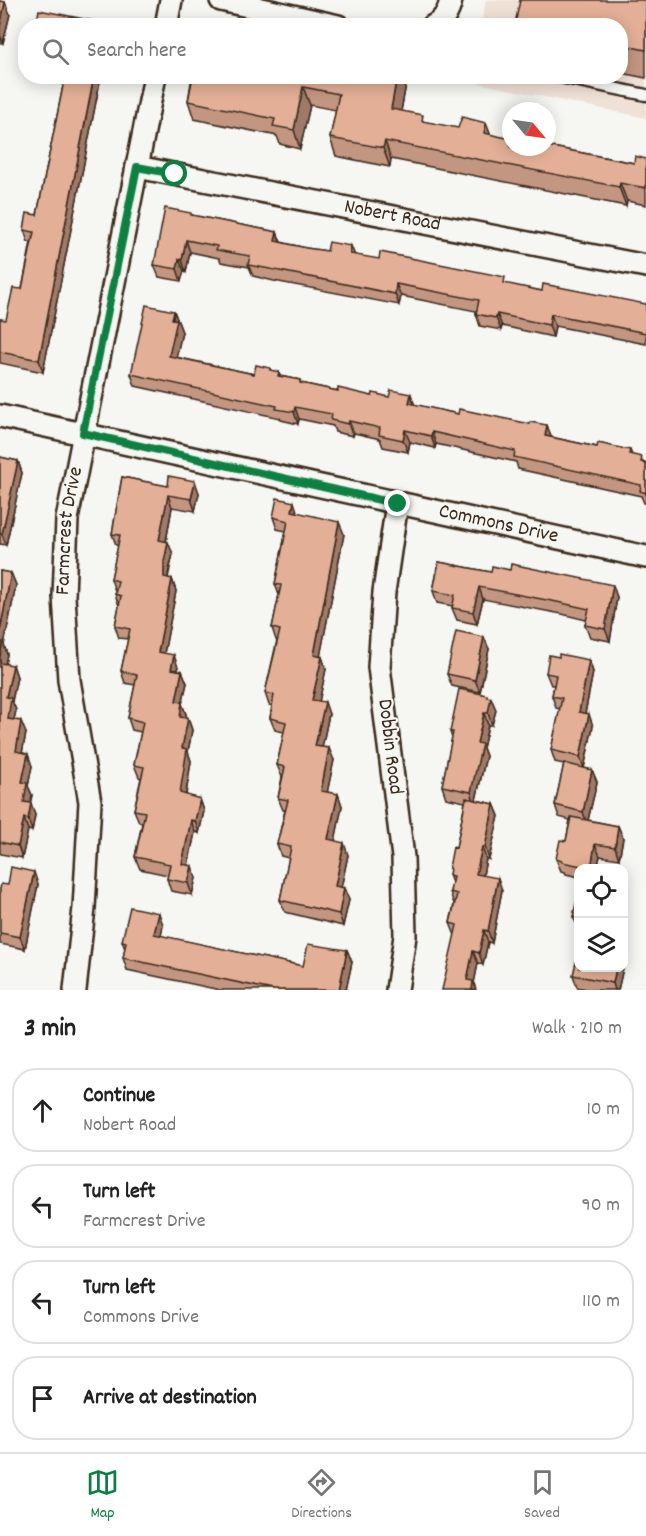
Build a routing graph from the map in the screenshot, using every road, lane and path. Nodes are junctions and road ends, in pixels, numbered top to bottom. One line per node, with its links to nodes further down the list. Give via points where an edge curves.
1 (171, 0): 4 (street)
2 (221, 0): 5 (street)
3 (451, 0): 6 (street)
4 (168, 18)
5 (302, 18)
6 (442, 18)
7 (153, 84): 10 (street, Farmcrest Drive)
8 (593, 84): 9 (lane)
9 (646, 95)
10 (137, 167): 11 (street, Nobert Road); 13 (street, Farmcrest Drive)
11 (646, 266)
12 (0, 416): 13 (street, Commons Drive)
13 (83, 433): 14 (street, Commons Drive); 16 (street, Farmcrest Drive, via 67,519 64,596 69,680 90,802)
14 (398, 504): 15 (street, Commons Drive); 17 (street, Dobbin Road, via 384,592 380,667 404,857 405,936)
15 (646, 557)
16 (75, 990)
17 (397, 990)

